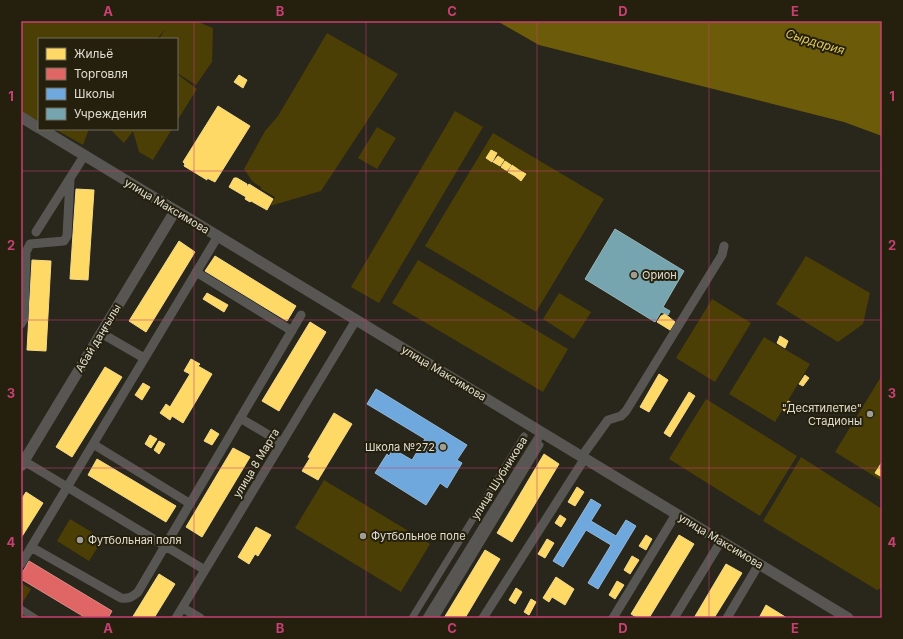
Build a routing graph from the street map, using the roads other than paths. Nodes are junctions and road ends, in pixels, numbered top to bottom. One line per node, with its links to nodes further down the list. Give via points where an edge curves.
1 (21, 117): 2 (street, улица Максимова)
2 (38, 127)
3 (43, 130): 4 (street, улица Максимова)
4 (84, 156): 5 (street); 6 (street, улица Максимова)
5 (70, 178): 7 (street); 13 (street, via 66,238 60,242 30,244 26,252 24,319)
6 (175, 211): 8 (street, улица Максимова); 15 (street, Абай даңғылы)
7 (36, 232)
8 (218, 236): 10 (street); 12 (street, улица Максимова)
9 (724, 246): 23 (street, via 722,255 626,411 621,416 608,420)
10 (196, 272): 14 (street); 16 (street)
11 (301, 315): 14 (street)
12 (356, 320): 18 (street, улица Максимова); 20 (street, улица 8 Марта)
13 (21, 324)
14 (292, 331): 17 (street)
15 (101, 333): 16 (street); 24 (street, Абай даңғылы)
16 (144, 358): 21 (street)
17 (240, 418): 20 (street); 26 (street)
18 (542, 432): 23 (street, улица Максимова); 41 (street, улица Шубникова)
19 (524, 436): 40 (street)
20 (282, 443): 33 (street, улица 8 Марта)
21 (93, 444): 25 (street); 26 (street)
22 (540, 445): 42 (street)
23 (583, 457): 27 (street, улица Максимова); 43 (street)
24 (22, 464): 25 (street)
25 (67, 487): 29 (street); 30 (street)
26 (190, 503): 29 (street)
27 (676, 514): 28 (street, улица Максимова); 44 (street)
28 (721, 541): 32 (street, улица Максимова); 45 (street)
29 (164, 546): 30 (street, via 138,592 128,599 121,598); 33 (street)
30 (31, 547): 31 (street)
31 (21, 564)
32 (759, 564): 36 (street, улица Максимова); 46 (street)
33 (205, 570): 34 (street, улица 8 Марта)
34 (183, 608): 38 (street, улица 8 Марта); 39 (street)
35 (21, 609): 37 (street)
36 (845, 617)
37 (35, 618)
38 (176, 618)
39 (200, 618)
40 (412, 618)
41 (427, 618)
42 (435, 618)
43 (483, 618)
44 (613, 618)
45 (674, 618)
46 (727, 618)

